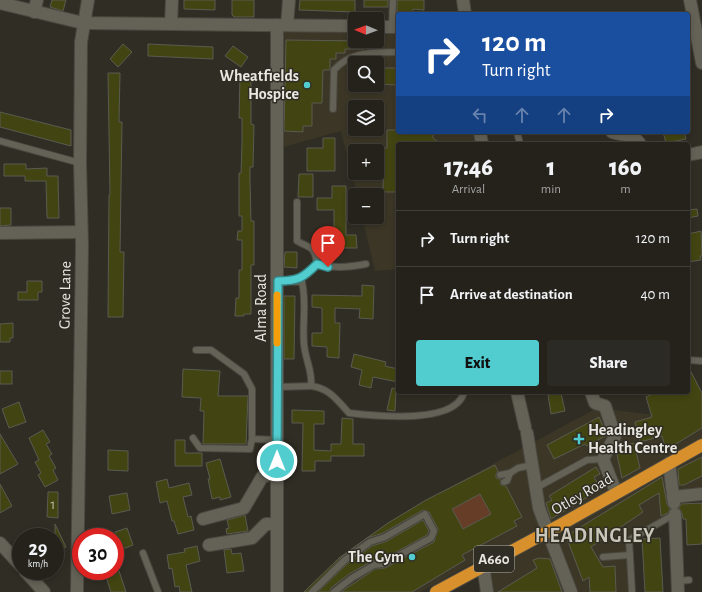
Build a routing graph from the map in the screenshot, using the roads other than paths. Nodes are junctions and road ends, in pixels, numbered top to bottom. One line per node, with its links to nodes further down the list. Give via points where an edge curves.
1 (88, 0): 10 (street, Grove Lane)
2 (172, 0): 11 (street)
3 (289, 0): 12 (street, Alma Road)
4 (393, 0): 15 (lane)
5 (464, 0): 9 (street)
6 (690, 0): 17 (street)
7 (0, 3): 8 (street)
8 (36, 6): 10 (street)
9 (465, 12)
10 (83, 23): 11 (street); 24 (street, Grove Lane)
11 (171, 24): 12 (street)
12 (282, 25): 13 (street); 30 (street, Alma Road)
13 (348, 26)
14 (384, 27): 15 (street)
15 (395, 27)
16 (396, 52): 18 (lane, via 360,54 342,61 334,70)
17 (702, 63)
18 (333, 109)
19 (624, 134): 21 (street, via 636,138)
20 (0, 141): 24 (lane)
21 (639, 142)
22 (702, 152): 23 (street)
23 (690, 155)
24 (80, 162): 26 (street, Grove Lane)
25 (297, 202): 28 (lane, via 297,241 309,245 315,253)
26 (82, 232): 27 (street); 70 (street, Grove Lane)
27 (0, 233)
28 (317, 264): 29 (lane, via 343,268); 31 (lane, via 306,275)
29 (366, 264)
30 (278, 281): 31 (lane); 36 (street, Alma Road)
31 (294, 281): 35 (lane, via 302,282 304,292 304,344 312,375)
32 (196, 350): 41 (lane, via 211,350 244,374 252,389)
33 (690, 360): 34 (lane)
34 (702, 361)
35 (311, 386): 36 (lane); 37 (lane, via 332,394 348,413 360,414 426,416 444,412 457,405)
36 (277, 387): 42 (street, Alma Road)
37 (464, 394)
38 (517, 394): 46 (street)
39 (592, 394): 44 (street, via 595,403 605,406 615,436)
40 (193, 438): 41 (lane, via 200,448 250,449)
41 (252, 439): 42 (lane)
42 (277, 440): 47 (street, Alma Road)
43 (702, 445): 45 (highway, Otley Road / A660)
44 (604, 459): 51 (lane, via 587,460); 52 (street)
45 (669, 463): 52 (highway, Otley Road / A660); 54 (street)
46 (532, 465): 48 (lane); 51 (street)
47 (277, 472): 55 (street, via 262,476 244,508); 56 (street, Alma Road)
48 (510, 473): 49 (lane); 50 (lane)
49 (500, 475)
50 (504, 482)
51 (536, 488): 57 (street, via 542,518)
52 (616, 492): 57 (highway, Otley Road / A660)
53 (702, 494): 54 (street)
54 (674, 505): 61 (lane, via 630,540); 66 (street)
55 (203, 519)
56 (277, 524): 59 (street, via 266,524 252,538); 72 (street, Alma Road)
57 (548, 532): 64 (highway, Otley Road / A660); 75 (street)
58 (0, 543): 62 (street)
59 (209, 545)
60 (142, 553): 71 (lane)
61 (630, 555): 63 (lane); 76 (lane)
62 (12, 556)
63 (603, 557)
64 (483, 565): 68 (highway, Otley Road / A660); 74 (street)
65 (33, 580): 69 (street)
66 (682, 585)
67 (336, 591): 73 (lane, via 374,565 383,564 431,538 434,531 425,514 385,537 370,542 345,560)
68 (440, 591)
69 (44, 592)
70 (77, 592)
71 (158, 592)
72 (277, 592)
73 (312, 592)
74 (487, 592)
75 (571, 592)
76 (632, 592)

